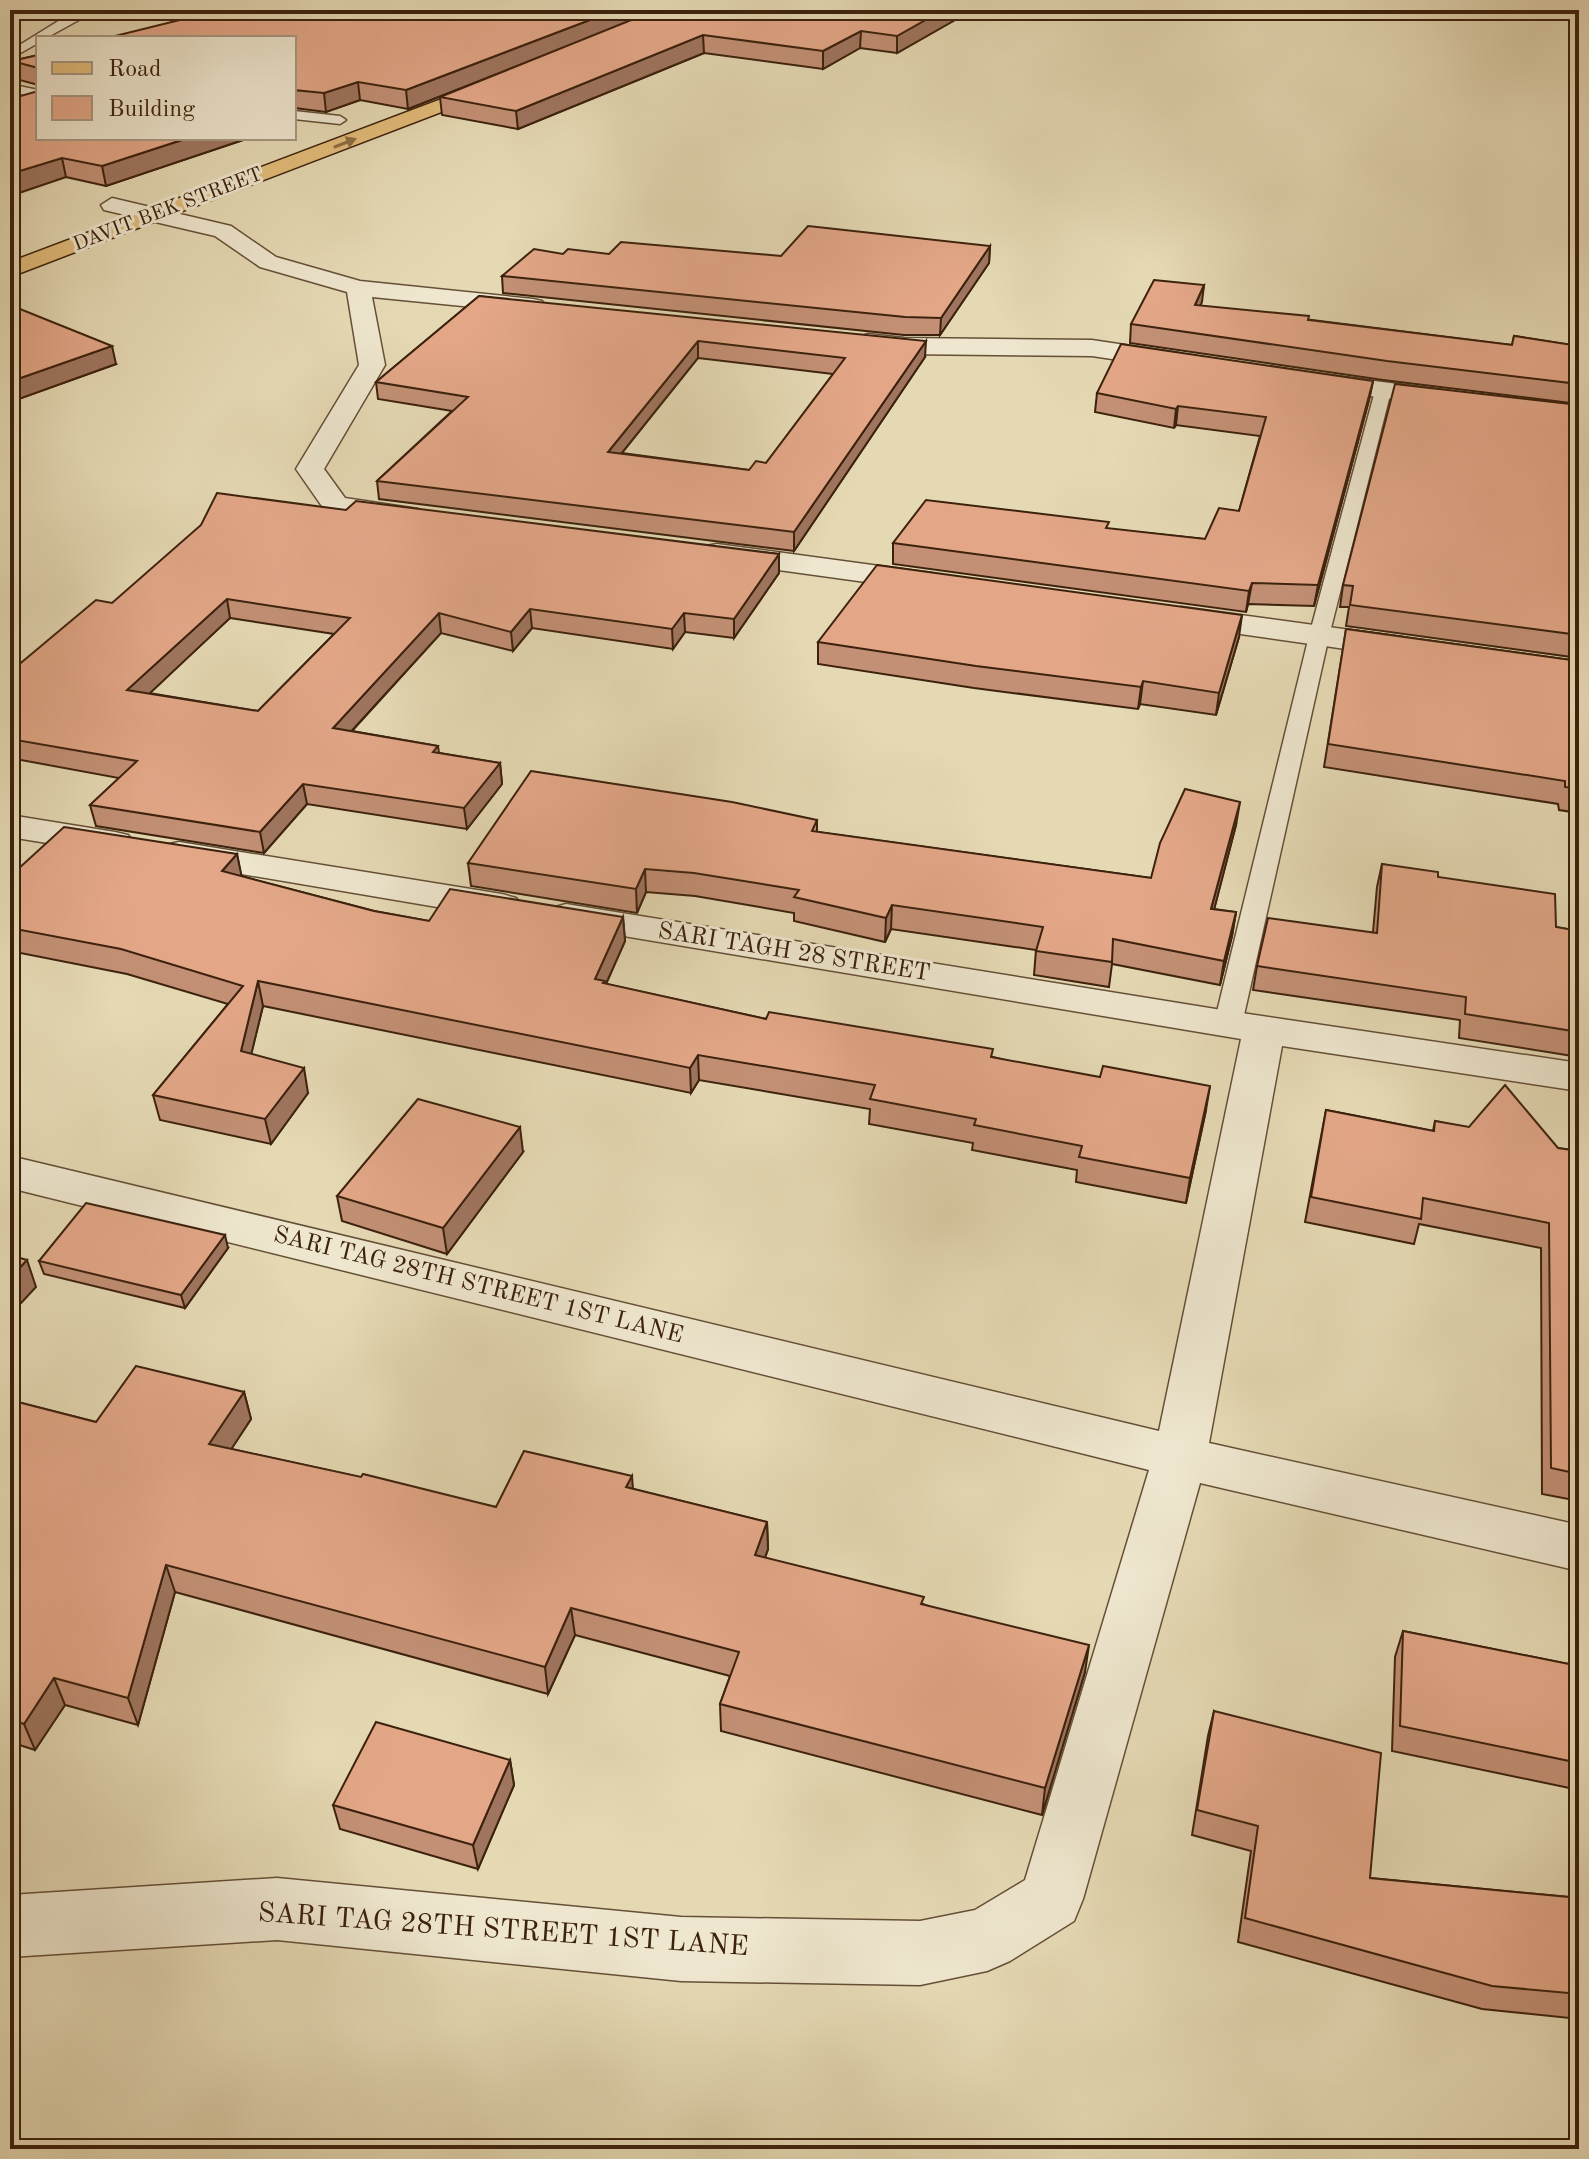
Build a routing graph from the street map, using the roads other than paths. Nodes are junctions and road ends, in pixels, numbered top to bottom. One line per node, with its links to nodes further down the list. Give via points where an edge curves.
1 (92, 10): 2 (lane)
2 (42, 36)
3 (36, 40): 4 (lane)
4 (10, 56)
5 (520, 75): 11 (main road, DAVIT BEK STREET, one-way to 5)
6 (10, 88): 7 (lane)
7 (36, 94)
8 (296, 115): 9 (lane)
9 (347, 118): 10 (main road)
10 (306, 133)
11 (155, 202): 12 (street); 13 (main road, DAVIT BEK STREET); 14 (street, via 223,231 268,262)
12 (105, 208)
13 (10, 270)
14 (358, 288): 15 (street); 21 (street, via 372,365 310,469 336,506)
15 (561, 309)
16 (842, 339): 17 (street, via 904,346 1092,348)
17 (1199, 364)
18 (1291, 377): 19 (street)
19 (1383, 391): 20 (street); 25 (lane)
20 (1473, 402)
21 (430, 518)
22 (680, 548): 23 (street)
23 (961, 586)
24 (1148, 612): 25 (street)
25 (1319, 636): 26 (street); 28 (lane)
26 (1426, 651)
27 (10, 826): 28 (street, SARI TAGH 28 STREET)
28 (1246, 1027): 29 (street, SARI TAGH 28 STREET); 31 (street, SARI TAG 28TH STREET 1ST LANE)
29 (1579, 1077)
30 (10, 1172): 31 (street, SARI TAG 28TH STREET 1ST LANE)
31 (1180, 1457): 32 (street, SARI TAG 28TH STREET 1ST LANE); 33 (street, SARI TAG 28TH STREET 1ST LANE, via 1051,1899 987,1939 920,1953 681,1949 277,1909)
32 (1579, 1548)
33 (10, 1926)

